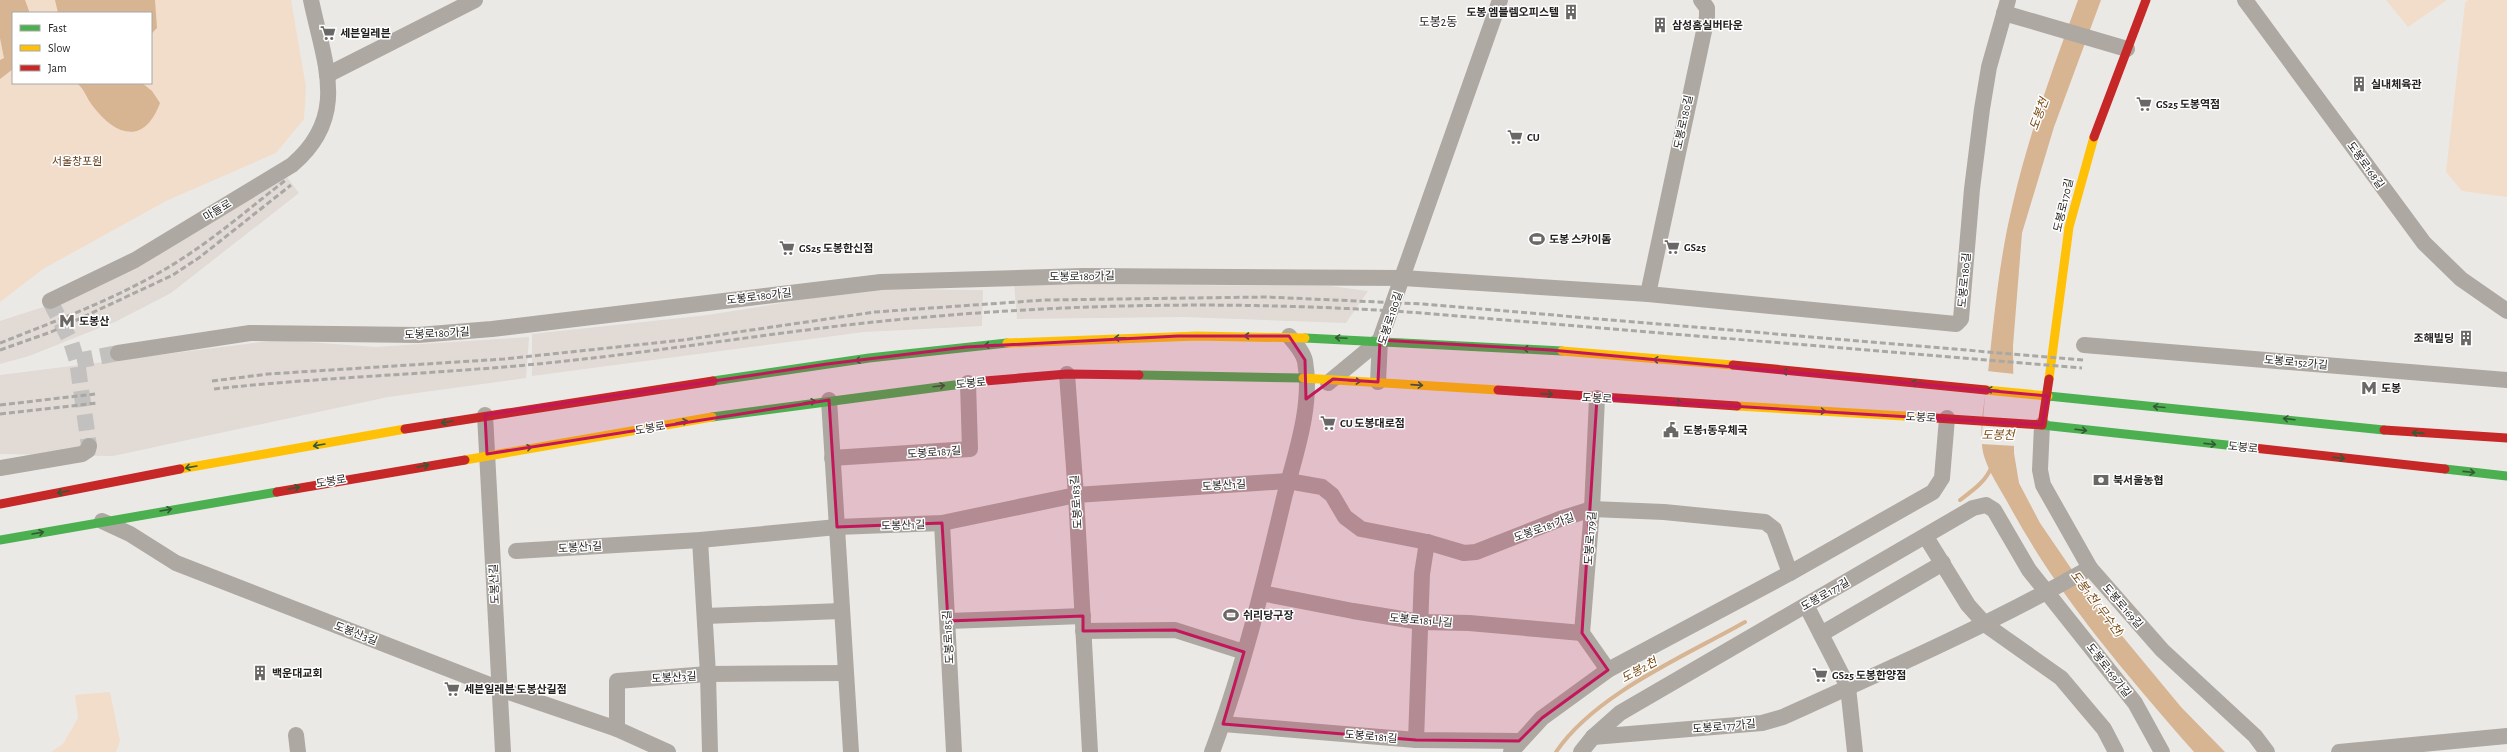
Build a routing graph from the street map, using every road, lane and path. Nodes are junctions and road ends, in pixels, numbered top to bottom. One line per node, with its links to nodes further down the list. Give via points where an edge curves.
1 (311, 0): 9 (street, 마들로)
2 (475, 0): 9 (street)
3 (1500, 0): 10 (street, 도봉로180길)
4 (1701, 0): 11 (street, 도봉로180길, via 1707,8 1707,17)
5 (2146, 0): 8 (main road, 도봉로170길)
6 (2245, 0): 13 (street, 도봉로168길, via 2424,243 2461,279)
7 (2009, 10): 8 (street); 11 (street, 도봉로180길, via 1989,67 1982,109 1959,322 1954,324)
8 (2127, 49): 24 (main road, 도봉로170길, via 2086,163 2069,227)
9 (327, 75): 12 (street, 마들로, via 327,114 320,133 292,165 135,260)
10 (1403, 278): 11 (street, 도봉로180길); 15 (street, 도봉로180길); 17 (street, 도봉로180가길, via 1090,276 881,282 492,329 418,335 250,333)
11 (1648, 294)
12 (50, 301)
13 (2507, 311)
14 (1289, 336): 15 (main road, one-way to 14); 19 (street, via 1305,360); 28 (main road, one-way to 28, via 1070,339 966,347 827,364)
15 (1380, 340): 20 (street); 22 (street, 도봉로180길); 24 (main road, one-way to 15, via 1551,350)
16 (2084, 345): 21 (street, 도봉로152가길)
17 (118, 353)
18 (1067, 374): 19 (main road, 도봉로); 23 (main road, 도봉로); 38 (street, 도봉로183길)
19 (1306, 378): 20 (main road, 도봉로); 26 (street)
20 (1333, 379): 22 (main road, 도봉로, one-way to 22); 26 (street)
21 (2507, 380)
22 (1378, 382): 25 (main road, 도봉로, one-way to 25)
23 (968, 383): 27 (main road, 도봉로, one-way to 23); 34 (street, 도봉로187길, via 970,450)
24 (2048, 396): 30 (main road, 도봉로170길); 31 (main road, one-way to 24, via 2371,430 2272,417)
25 (1597, 398): 29 (main road, 도봉로, one-way to 29); 40 (street, 도봉로179길)
26 (1306, 399): 37 (street)
27 (829, 400): 33 (main road, 도봉로, one-way to 27); 34 (street)
28 (485, 415): 33 (street, 도봉산길); 39 (main road, one-way to 39, via 137,476)
29 (1951, 419): 30 (main road, 도봉로); 51 (street, via 1942,478 1937,488)
30 (2042, 426): 36 (main road, 도봉로, one-way to 36); 50 (street, 도봉로169길, via 2040,470 2043,485)
31 (2507, 438)
32 (89, 446): 35 (street, via 82,454)
33 (487, 454): 41 (main road, 도봉로, one-way to 33); 68 (street, 도봉산길)
34 (832, 458): 43 (street)
35 (0, 468)
36 (2507, 476)
37 (1288, 481): 38 (street, 도봉산1길); 47 (street, 도봉로181가길, via 1322,487 1332,495 1345,517 1361,529); 53 (street)
38 (1076, 495): 42 (street, 도봉산1길); 59 (street, 도봉로183길)
39 (0, 504)
40 (1592, 510): 47 (street, 도봉로181가길, via 1560,519 1476,552 1464,553); 51 (street, 도봉로181가길, via 1664,512 1765,522 1774,529); 61 (street, 도봉로179길)
41 (102, 521): 45 (main road, 도봉로, one-way to 41); 68 (street, 도봉산3길, via 130,534 176,563)
42 (942, 523): 43 (street, 도봉산1길); 57 (street, 도봉로185길)
43 (837, 527): 46 (street, 도봉산1길); 55 (street)
44 (1926, 536): 49 (street); 52 (street, 도봉로177길, via 1973,508 1986,505 1991,507 2029,570); 54 (street, 도봉로177길)
45 (0, 540)
46 (700, 540): 48 (street, 도봉산1길); 56 (street, 도봉산3길)
47 (1427, 542): 58 (street, via 1422,574)
48 (516, 551)
49 (1943, 563): 60 (street, via 1968,605); 62 (street)
50 (2087, 569): 52 (street, 도봉로177가길); 90 (street, 도봉로169길, via 2162,650 2255,736)
51 (1790, 573): 64 (street)
52 (2048, 592): 60 (street, 도봉로177가길); 89 (street, 도봉로169가길, via 2135,703)
53 (1262, 593): 58 (street, 도봉로181나길); 63 (street)
54 (1806, 605): 62 (street); 73 (street, 도봉로177길, via 1620,713)
55 (841, 611): 56 (street); 65 (street)
56 (705, 616): 66 (street, 도봉산3길)
57 (948, 621): 59 (street); 83 (street, 도봉로185길)
58 (1421, 622): 61 (street, 도봉로181나길, via 1469,623); 74 (street)
59 (1083, 624): 63 (street, via 1175,630); 84 (street, 도봉로183길)
60 (1986, 624): 67 (street, 도봉로177가길); 88 (street, via 2062,678 2104,730)
61 (1582, 633): 64 (street)
62 (1821, 634): 67 (street)
63 (1244, 652): 69 (street)
64 (1608, 670): 75 (street, via 1542,718)
65 (845, 673): 66 (street, 도봉산3길); 82 (street)
66 (708, 674): 70 (street, 도봉산3길, via 617,681); 81 (street, 도봉산3길)
67 (1848, 687): 73 (street, 도봉로177가길, via 1783,717 1762,722); 87 (street)
68 (500, 689): 70 (street, 도봉산3길); 79 (street, 도봉산길)
69 (1223, 724): 74 (street, 도봉로181길); 85 (street)
70 (617, 729): 77 (street, 도봉산3길)
71 (296, 735): 78 (street)
72 (2507, 736): 76 (street)
73 (1593, 737): 86 (street, 도봉로177길)
74 (1416, 740): 75 (street, 도봉로181길)
75 (1515, 746)
76 (2476, 746): 91 (street)
77 (644, 747): 80 (street, 도봉산3길)
78 (298, 752)
79 (503, 752)
80 (668, 752)
81 (710, 752)
82 (852, 752)
83 (954, 752)
84 (1090, 752)
85 (1212, 752)
86 (1581, 752)
87 (1855, 752)
88 (2116, 752)
89 (2162, 752)
90 (2267, 752)
91 (2339, 752)

